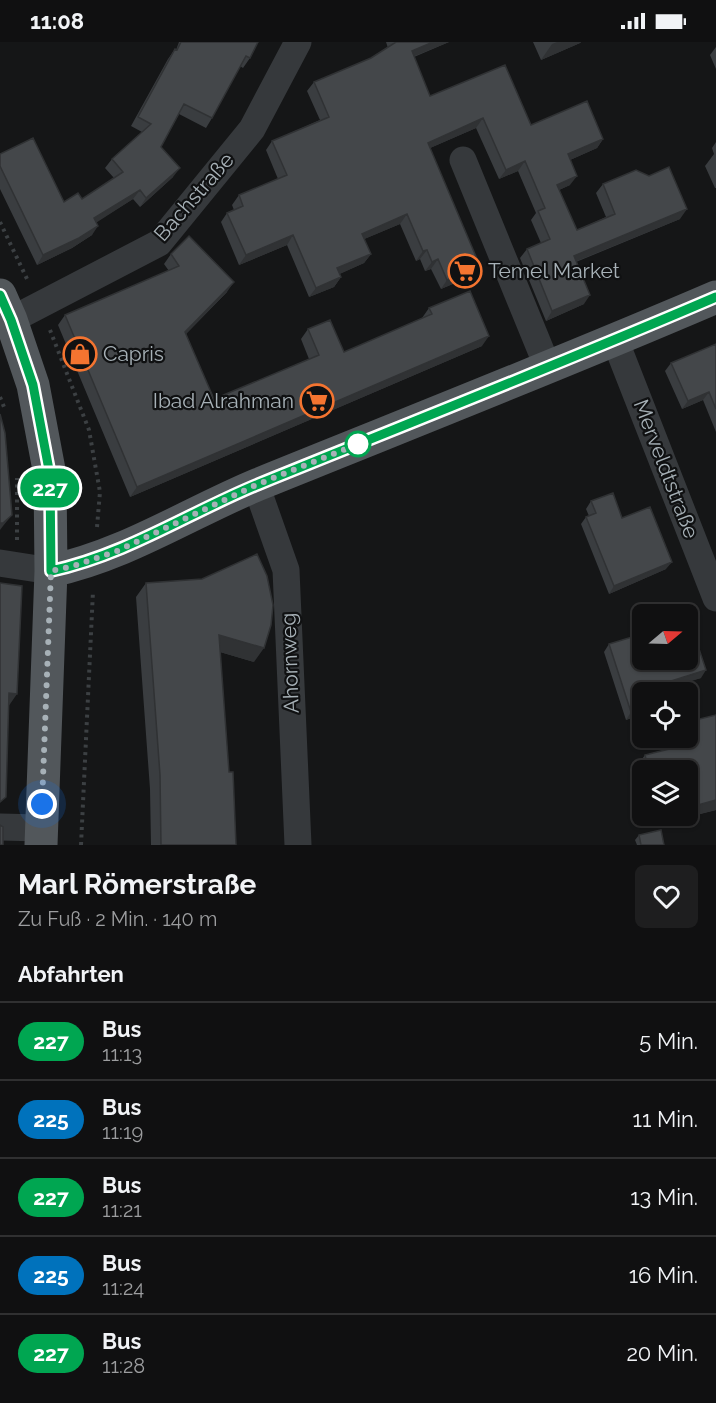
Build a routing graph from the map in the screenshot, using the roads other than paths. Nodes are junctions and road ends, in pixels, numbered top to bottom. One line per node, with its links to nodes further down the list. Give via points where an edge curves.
1 (298, 42): 4 (street, Bachstraße, via 252,129 159,243)
2 (464, 160): 6 (street)
3 (716, 297): 5 (main road)
4 (6, 308): 9 (main road, via 33,385 50,475)
5 (615, 340): 6 (main road); 10 (street, Merveldtstraße)
6 (548, 368): 7 (main road)
7 (256, 485): 9 (main road, via 117,551); 13 (street, Ahornweg, via 286,570)
8 (9, 565): 9 (street)
9 (51, 571): 12 (main road)
10 (716, 598)
11 (0, 827): 12 (street)
12 (41, 836)
13 (298, 845)

